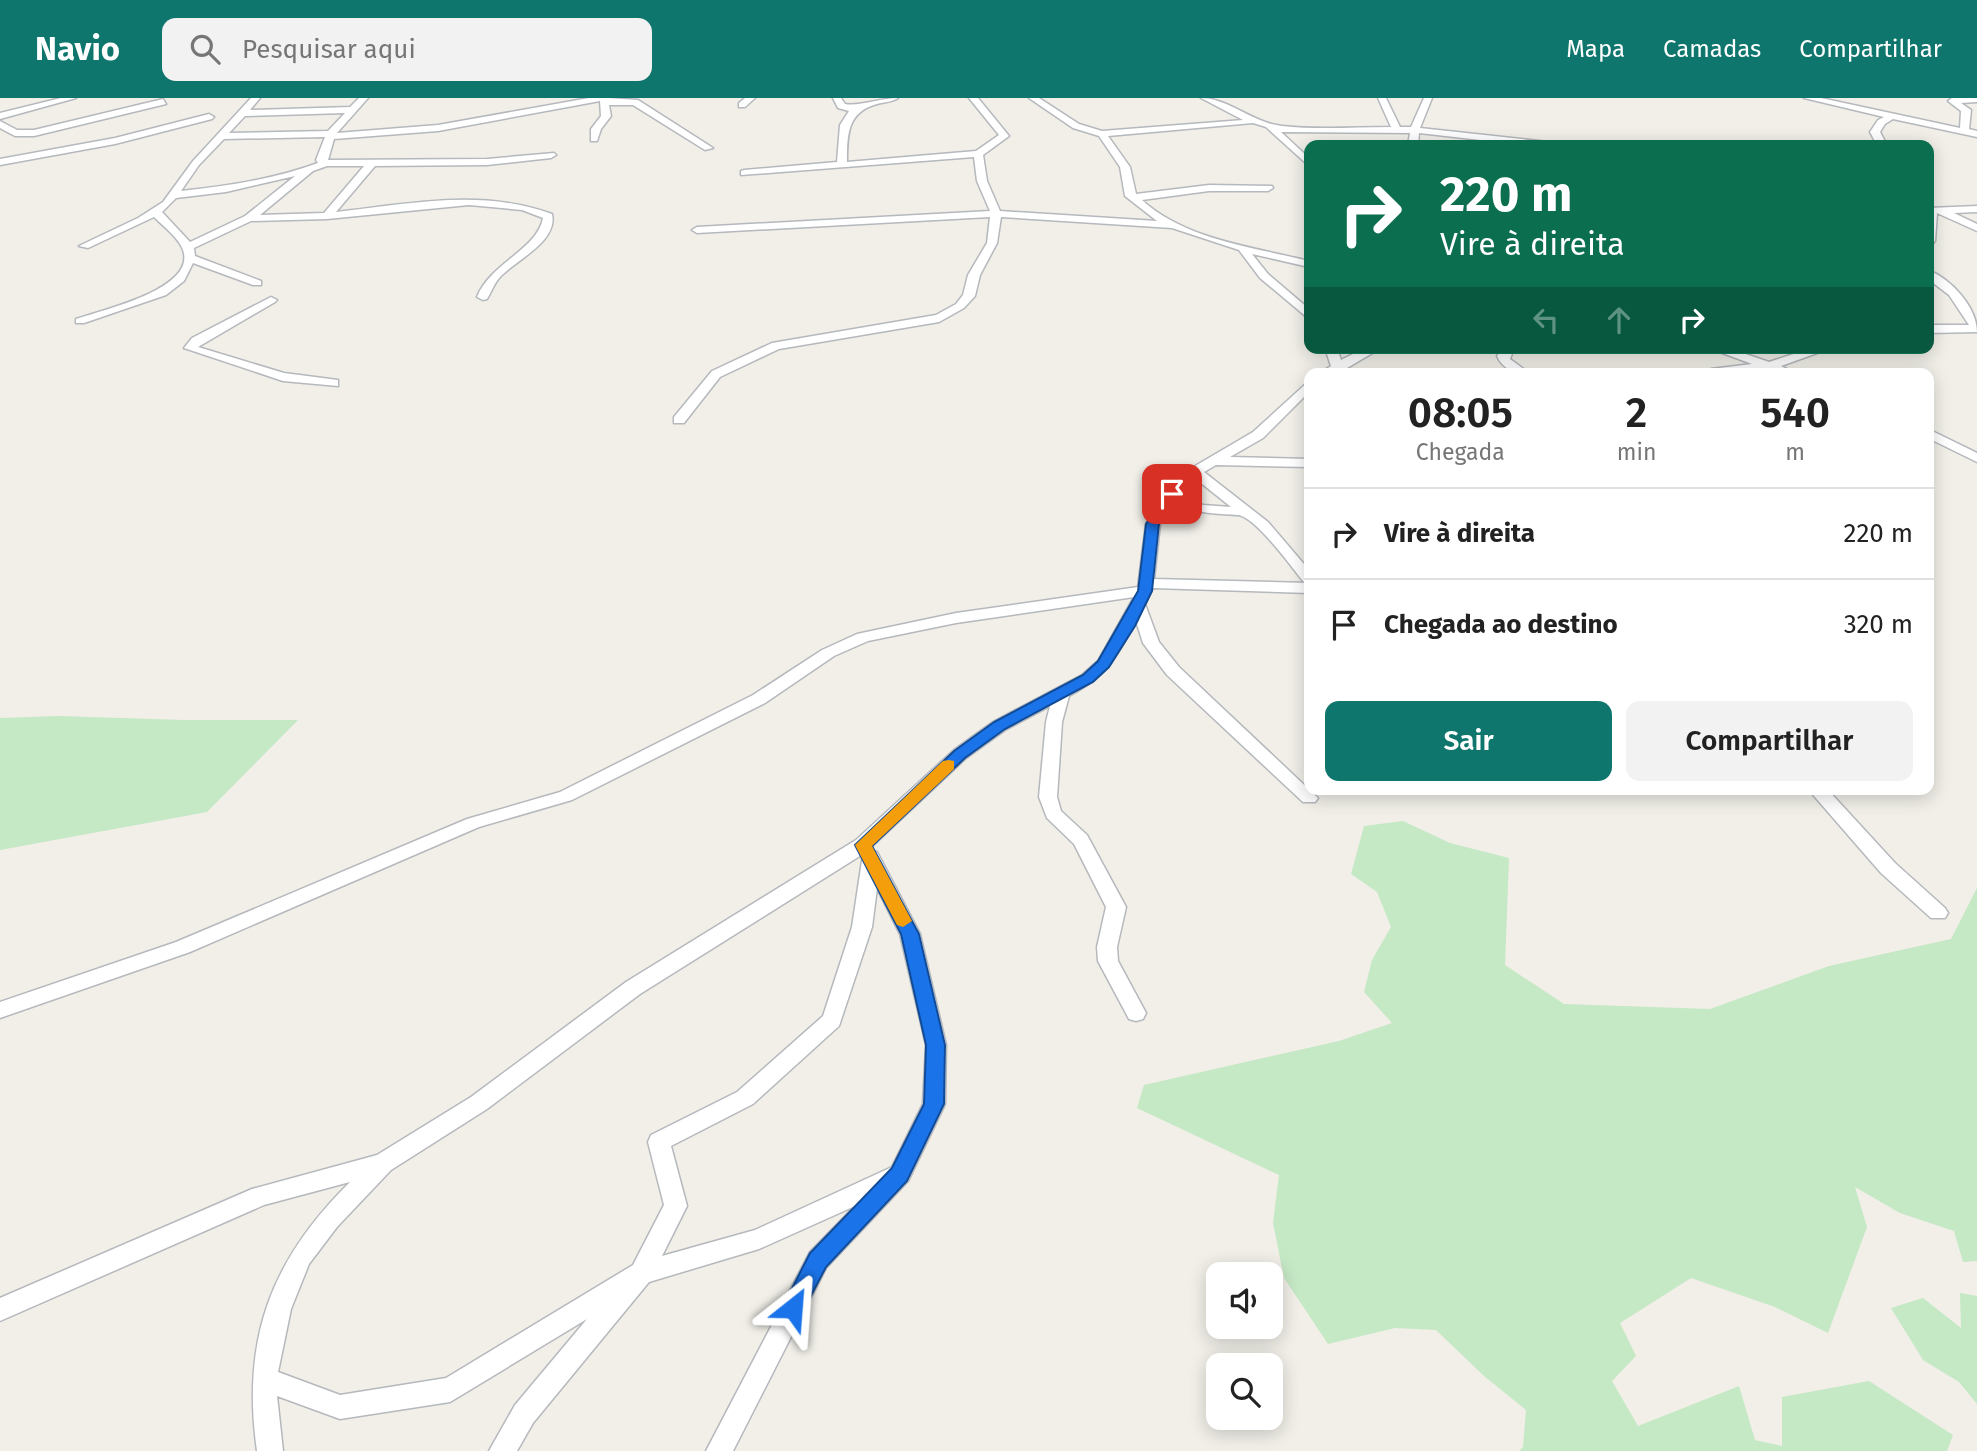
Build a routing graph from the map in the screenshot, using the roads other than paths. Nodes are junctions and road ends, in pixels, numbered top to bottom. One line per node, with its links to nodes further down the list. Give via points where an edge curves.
1 (72, 98): 22 (street)
2 (256, 98): 21 (street)
3 (364, 98): 19 (street)
4 (751, 98): 17 (street)
5 (837, 98): 18 (street, via 841,106)
6 (894, 98): 18 (street)
7 (973, 98): 40 (street, via 1004,136)
8 (1033, 98): 31 (street, via 1076,126)
9 (1205, 98): 25 (street)
10 (1382, 98): 28 (street)
11 (1428, 98): 29 (street)
12 (1808, 98): 20 (street)
13 (1875, 98): 20 (street)
14 (1977, 99): 30 (street, via 1952,101 1966,110)
15 (159, 100): 24 (street, via 175,111); 26 (street, via 34,133 15,133)
16 (606, 102): 33 (street, via 604,98 438,128); 35 (street, via 606,116); 39 (street, via 635,102)
17 (742, 105)
18 (853, 109): 46 (street, via 842,128)
19 (350, 110): 21 (street); 33 (street)
20 (1880, 113): 23 (street)
21 (239, 115): 24 (street); 34 (street)
22 (0, 116)
23 (1892, 116): 30 (street); 38 (street, via 1875,132)
24 (209, 117): 43 (street, via 103,144)
25 (1254, 121): 27 (street); 31 (street)
26 (0, 124)
27 (1269, 126): 28 (street); 42 (street)
28 (1397, 130): 29 (street)
29 (1414, 130): 36 (street); 37 (street)
30 (1964, 131): 32 (street)
31 (1102, 134): 51 (street, via 1125,167)
32 (1977, 134)
33 (330, 135): 34 (street); 44 (street, via 321,160)
34 (221, 136): 50 (street, via 196,163)
35 (594, 139)
36 (1413, 140)
37 (1503, 140)
38 (1879, 140)
39 (708, 148)
40 (978, 154): 46 (street); 57 (street, via 982,181)
41 (551, 155): 45 (street, via 500,162)
42 (1304, 158)
43 (0, 162)
44 (326, 163): 45 (street); 47 (street)
45 (372, 163): 58 (street)
46 (842, 165): 48 (street)
47 (310, 169): 50 (street, via 226,189); 59 (street)
48 (744, 173)
49 (1268, 188): 51 (street, via 1209,188)
50 (176, 195): 56 (street)
51 (1132, 198): 60 (street)
52 (1934, 206): 53 (street)
53 (1938, 209): 54 (street); 55 (street); 61 (street)
54 (1977, 209)
55 (1934, 211)
56 (156, 212): 63 (street); 65 (street)
57 (996, 214): 60 (street); 62 (street); 86 (street, via 992,243 968,296 953,311 939,318 762,351 709,379)
58 (327, 216): 59 (street); 69 (street, via 484,204 517,206 548,216 538,238 492,277)
59 (249, 218): 65 (street)
60 (1176, 225): 64 (street)
61 (1977, 228)
62 (697, 230)
63 (84, 246)
64 (1241, 246): 66 (street); 71 (street, via 1270,282)
65 (189, 252): 68 (street); 72 (street, via 180,279 162,293)
66 (1304, 263)
67 (1934, 278): 73 (street, via 1953,293)
68 (257, 283)
69 (483, 297)
70 (271, 300): 84 (street, via 190,348 283,377)
71 (1304, 311)
72 (80, 321)
73 (1977, 328): 74 (street)
74 (1934, 329)
75 (1362, 354): 80 (street)
76 (1504, 354): 81 (street, via 1504,360)
77 (1733, 354): 79 (street)
78 (1807, 354): 79 (street)
79 (1770, 366): 82 (street); 83 (street)
80 (1335, 368)
81 (1516, 368)
82 (1753, 368)
83 (1775, 368)
84 (334, 383)
85 (1304, 390): 91 (street, via 1258,435)
86 (679, 420)
87 (1934, 435): 89 (street)
88 (1934, 436): 90 (street)
89 (1977, 444)
90 (1977, 458)
91 (1214, 461): 92 (street); 93 (street)
92 (1304, 463)
93 (1195, 472): 94 (street); 95 (street)
94 (1172, 494): 95 (street, via 1209,512); 98 (street, via 1153,524)
95 (1244, 510): 96 (street)
96 (1304, 572)
97 (1304, 588): 98 (street)
98 (1143, 593): 99 (street, via 1104,664); 100 (street, via 1151,643 1172,671); 106 (street, via 957,618 863,637 828,653 759,699 566,796 473,823 183,947)
99 (1061, 694): 104 (street, via 999,726 960,754); 107 (street, via 1048,797 1051,809 1081,840 1116,907 1108,961)
100 (1304, 793)
101 (1306, 795): 103 (street)
102 (1822, 795): 105 (street, via 1888,868)
103 (1309, 798)
104 (867, 852): 108 (street, via 634,988 479,1103); 109 (street, via 910,934 936,1045 934,1104); 110 (street, via 862,927 832,1020 745,1098 659,1142 676,1206)
105 (1938, 913)
106 (0, 1010)
107 (1136, 1013)
108 (383, 1163): 111 (street, via 260,1196); 112 (street, via 301,1256 283,1302)
109 (900, 1174): 110 (street, via 759,1239); 115 (street, via 818,1260)
110 (640, 1273): 112 (street, via 450,1390 340,1407); 114 (street, via 524,1414)
111 (0, 1310)
112 (265, 1380): 113 (street, via 263,1407)
113 (270, 1451)
114 (502, 1451)
115 (719, 1451)

